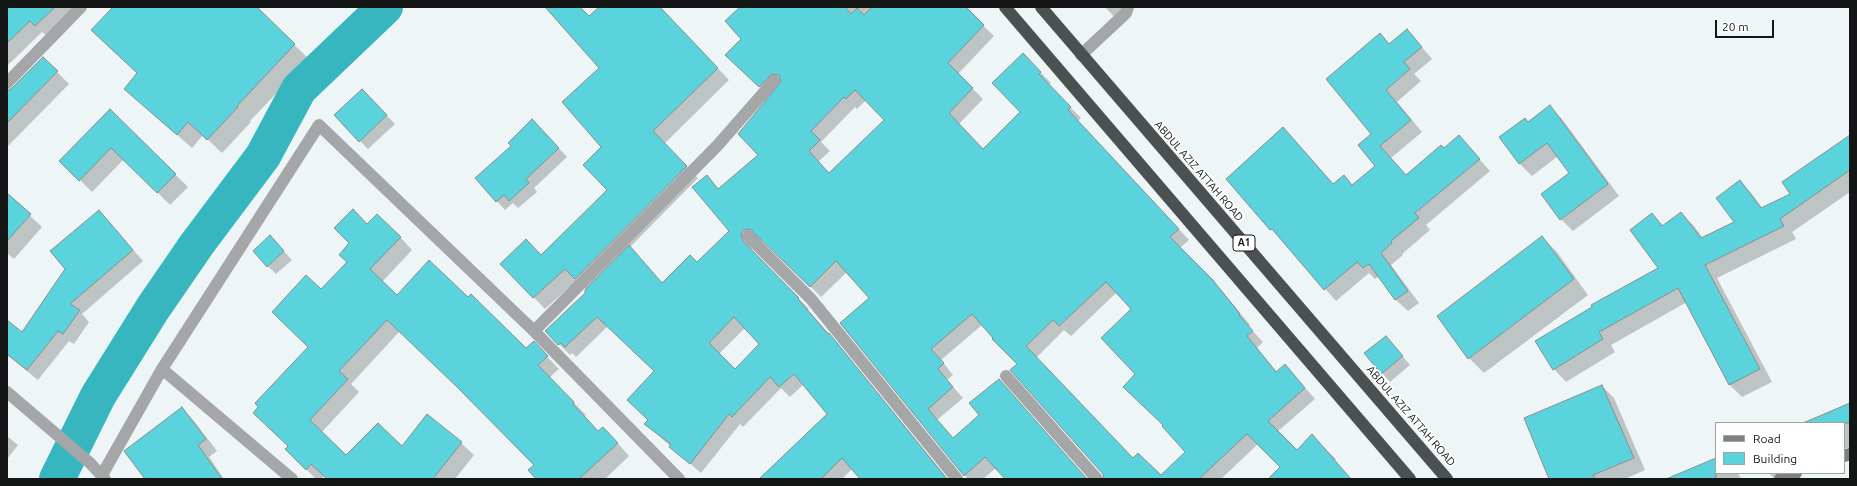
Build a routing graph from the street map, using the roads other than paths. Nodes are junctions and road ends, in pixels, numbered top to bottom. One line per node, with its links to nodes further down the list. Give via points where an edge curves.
1 (81, 7): 7 (street)
2 (1005, 7): 19 (highway, A1)
3 (1128, 7): 5 (street, via 1126,13)
4 (1044, 8): 5 (highway, ABDUL AZIZ ATTAH ROAD / A1)
5 (1081, 55): 20 (highway, ABDUL AZIZ ATTAH ROAD / A1)
6 (774, 81): 9 (street, via 717,146)
7 (7, 83)
8 (748, 236): 17 (street, via 811,299)
9 (534, 331): 10 (street, via 319,125); 16 (street)
10 (162, 369): 14 (street); 15 (street)
11 (1006, 376): 18 (street)
12 (7, 392): 14 (street)
13 (1793, 474): 21 (street)
14 (104, 477)
15 (292, 479)
16 (679, 479)
17 (957, 479)
18 (1097, 479)
19 (1410, 479)
20 (1447, 479)
21 (1780, 479)

